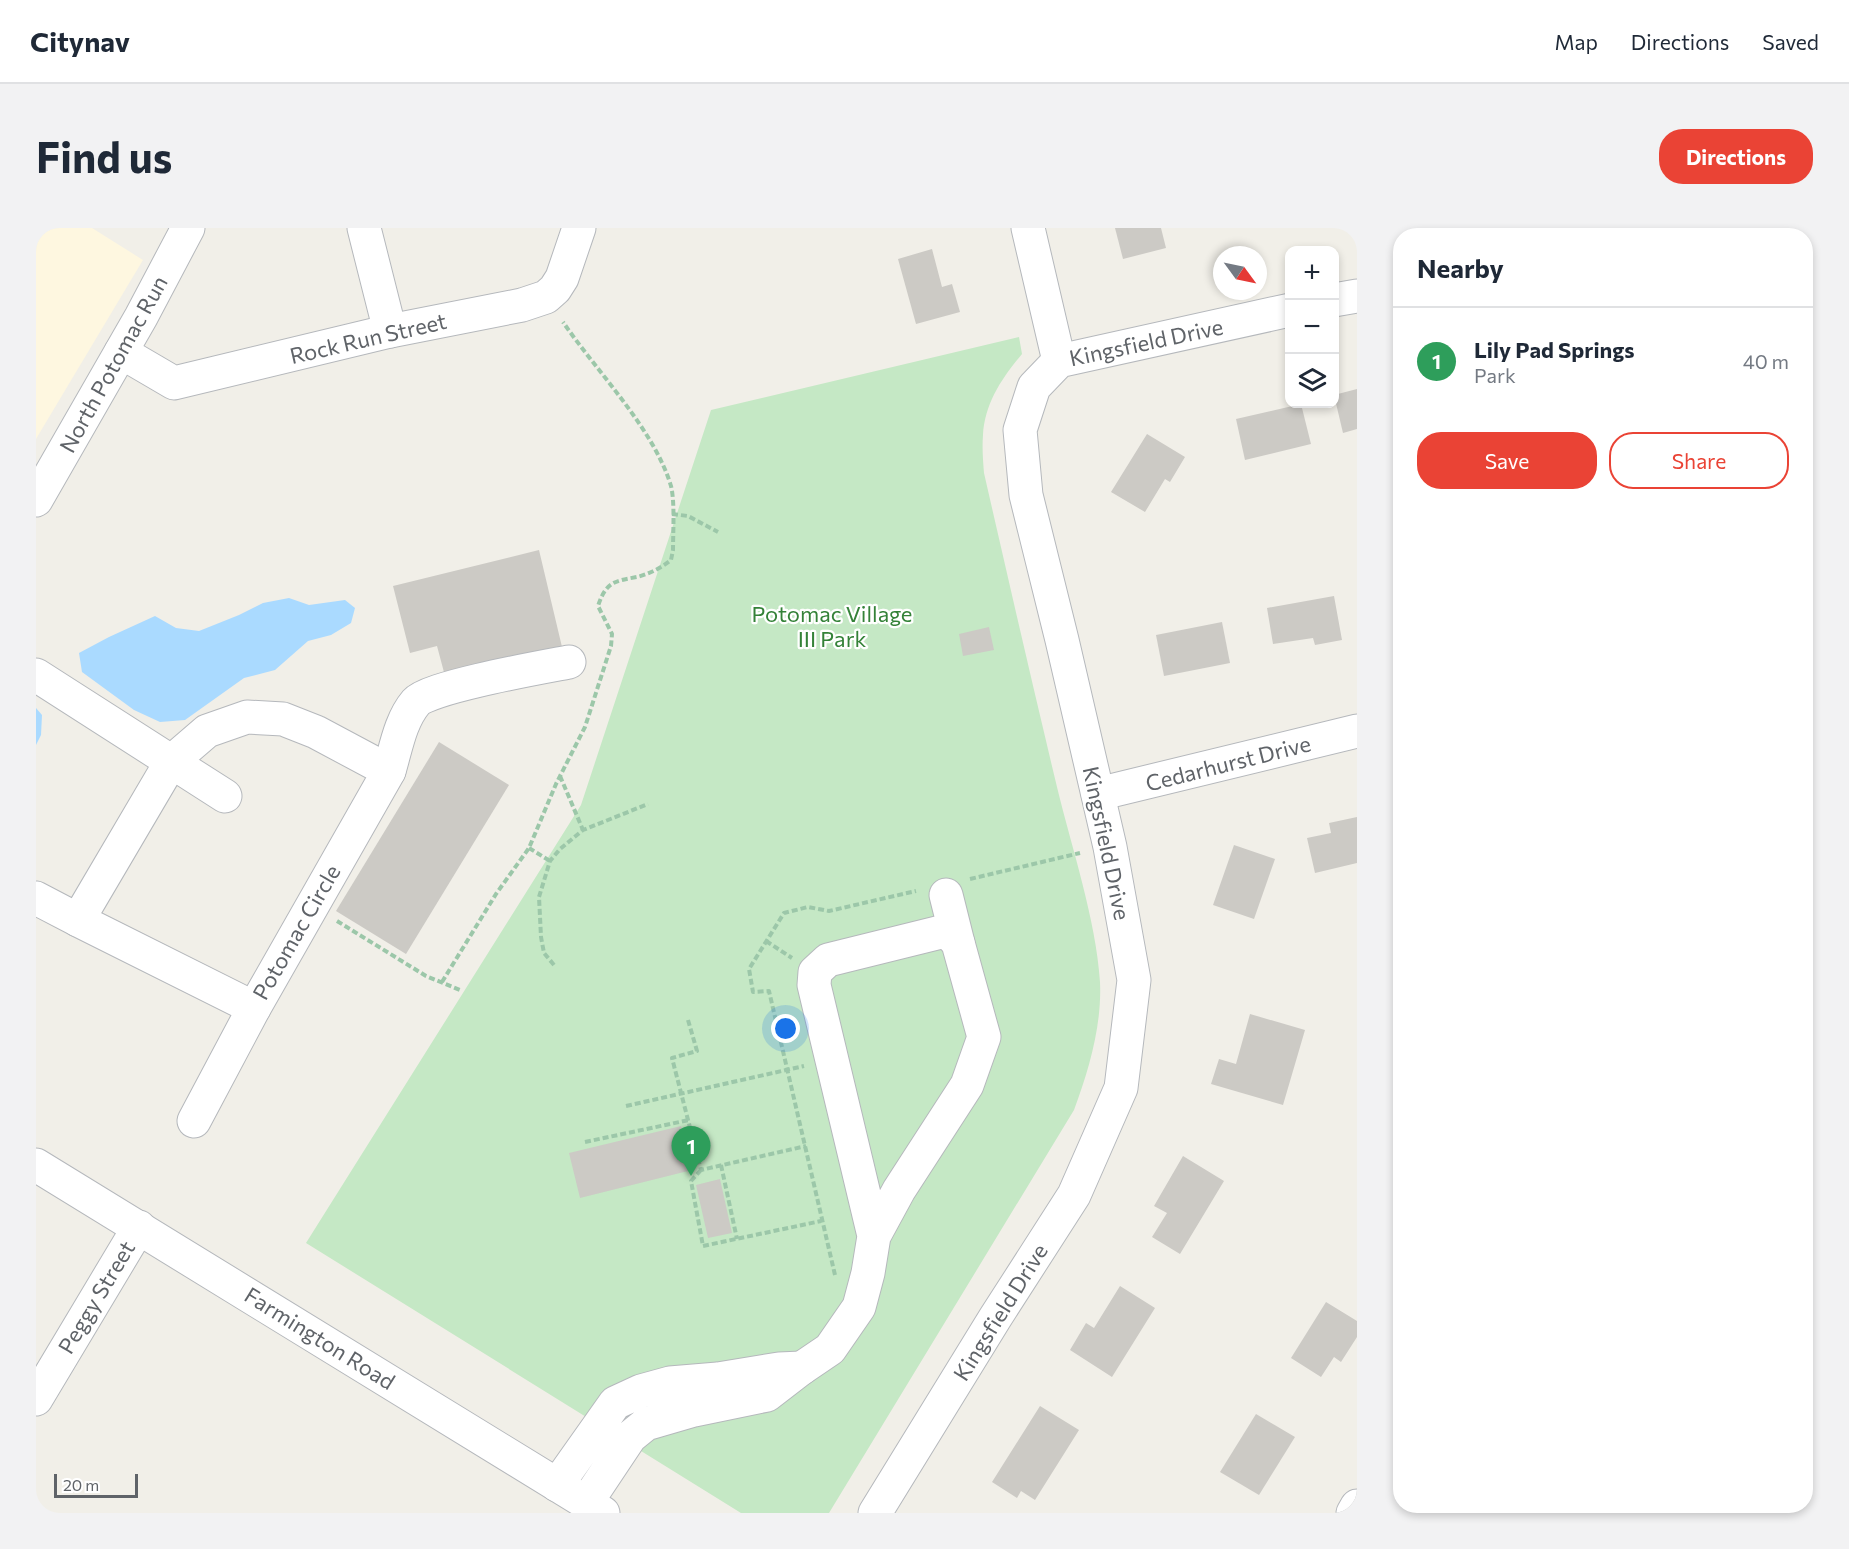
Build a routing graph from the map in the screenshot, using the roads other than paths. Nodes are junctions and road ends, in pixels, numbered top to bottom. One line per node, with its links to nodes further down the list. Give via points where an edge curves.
1 (364, 228): 8 (street)
2 (579, 228): 8 (street, Rock Run Street, via 562,278 546,297)
3 (1028, 228): 10 (street)
4 (182, 230): 9 (street, North Potomac Run)
5 (1357, 296): 6 (street)
6 (1339, 299)
7 (1285, 311): 10 (street, Kingsfield Drive)
8 (390, 331): 9 (street, Rock Run Street, via 174,384)
9 (121, 352): 11 (street, North Potomac Run)
10 (1059, 360): 17 (street, Kingsfield Drive, via 1034,387 1020,430 1026,495)
11 (36, 500)
12 (569, 662): 16 (street, Potomac Circle, via 438,690 418,700 403,723)
13 (36, 675): 15 (street)
14 (1357, 731): 17 (street, Cedarhurst Drive)
15 (171, 762): 16 (street, via 207,731 246,717 283,719); 18 (street); 21 (street)
16 (389, 771): 23 (street, Potomac Circle)
17 (1098, 794): 31 (street, Kingsfield Drive, via 1134,980 1121,1088 1074,1195)
18 (225, 796)
19 (946, 895): 22 (street)
20 (36, 898): 21 (street, Potomac Circle)
21 (78, 920): 23 (street, Potomac Circle)
22 (958, 943): 27 (street, via 984,1037 967,1085 898,1190); 27 (street, via 949,933 941,932 828,960 816,972 814,985)
23 (254, 1008): 24 (street)
24 (194, 1121)
25 (36, 1166): 26 (street, Farmington Road)
26 (139, 1227): 28 (street, Peggy Street); 29 (street, Farmington Road)
27 (874, 1236): 29 (street, via 859,1307 830,1349 767,1395 711,1393 669,1383 615,1403)
28 (36, 1399)
29 (576, 1502)
30 (1357, 1506): 32 (street)
31 (875, 1513)
32 (1353, 1513)

